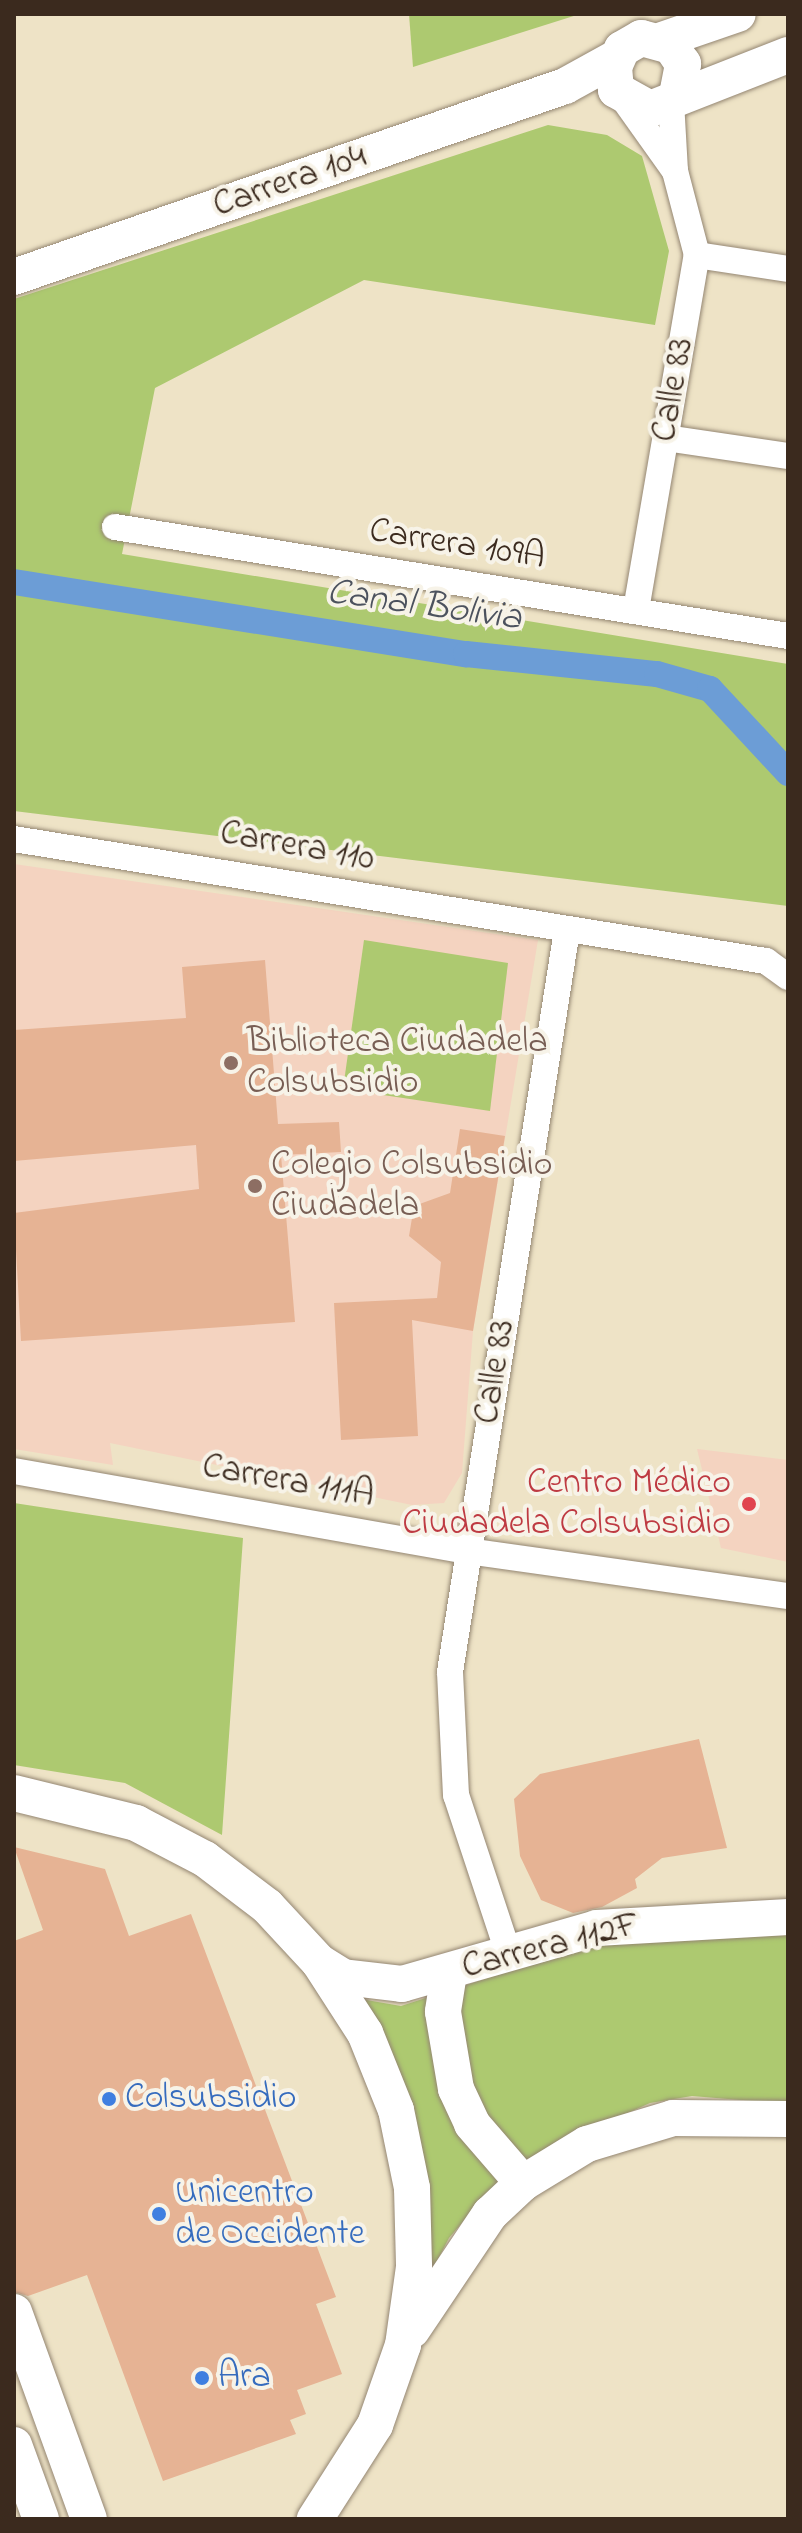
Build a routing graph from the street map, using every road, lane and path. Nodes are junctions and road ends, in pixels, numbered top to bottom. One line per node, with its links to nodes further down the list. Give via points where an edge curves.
1 (738, 14): 2 (street, Carrera 104)
2 (632, 50): 4 (street, via 650,109); 4 (street, via 683,64); 5 (street, Calle 83); 8 (street, Carrera 104, via 565,86)
3 (788, 55): 4 (street)
4 (674, 99): 5 (street, Calle 83)
5 (675, 171): 6 (street, Calle 83)
6 (697, 255): 7 (street); 9 (street, Calle 83)
7 (788, 269)
8 (14, 277)
9 (666, 438): 10 (street); 12 (street, Calle 83)
10 (788, 456)
11 (115, 527): 12 (street, Carrera 109A)
12 (636, 610): 13 (street, Carrera 109A)
13 (788, 636)
14 (14, 839): 15 (street, Carrera 110)
15 (567, 930): 16 (street, Carrera 110, via 766,961); 18 (street, Calle 83)
16 (788, 977)
17 (14, 1471): 18 (street, Carrera 111A)
18 (467, 1551): 19 (street, Carrera 111A); 22 (street, Calle 83, via 450,1672 450,1753 456,1795)
19 (788, 1596)
20 (14, 1793): 23 (street, via 136,1823 205,1859 267,1906)
21 (788, 1917): 22 (street, Carrera 112F, via 639,1922)
22 (508, 1952): 24 (street, Carrera 112F)
23 (319, 1962): 24 (street, Carrera 112F, via 367,1982 402,1984); 28 (street, via 365,2033 399,2126 412,2188 414,2267)
24 (449, 1973): 26 (street, via 443,2012 456,2089 480,2135)
25 (788, 2119): 26 (street, via 673,2118 587,2144)
26 (523, 2183): 28 (street, via 455,2258)
27 (14, 2313): 30 (street)
28 (403, 2345): 32 (street, via 375,2425)
29 (14, 2445): 31 (street)
30 (84, 2506): 31 (street)
31 (39, 2514)
32 (315, 2519)

